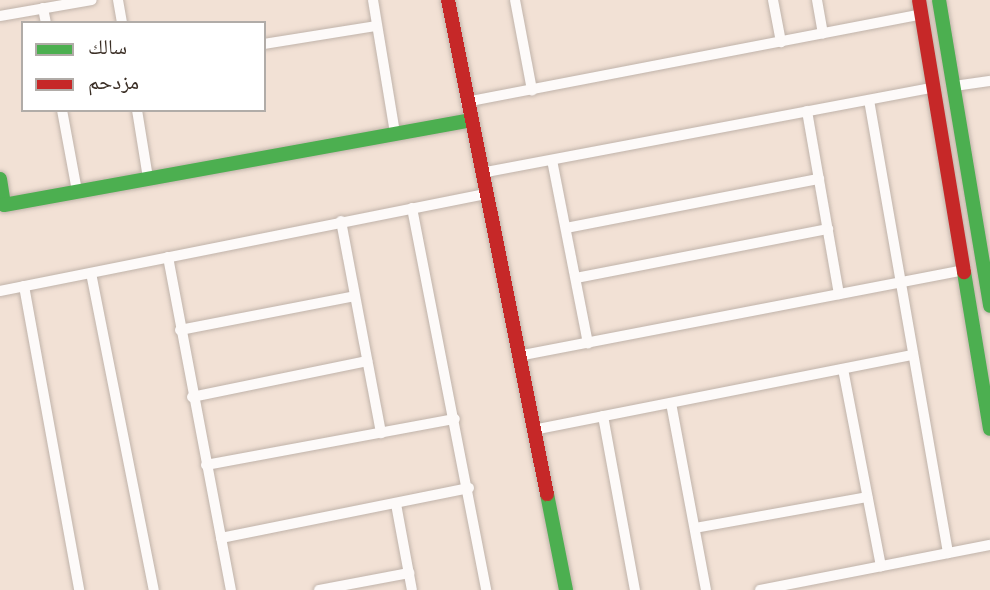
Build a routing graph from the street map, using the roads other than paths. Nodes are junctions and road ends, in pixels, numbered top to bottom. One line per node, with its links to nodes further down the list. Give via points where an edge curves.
1 (92, 0): 9 (street)
2 (118, 0): 14 (street)
3 (373, 0): 15 (street)
4 (448, 0): 24 (street)
5 (515, 0): 22 (street)
6 (773, 0): 17 (street)
7 (817, 0): 16 (street)
8 (939, 0): 20 (street)
9 (80, 1): 11 (street)
10 (920, 7): 16 (street); 21 (street)
11 (43, 8): 12 (street); 13 (street)
12 (0, 16)
13 (46, 21)
14 (122, 21)
15 (377, 26): 18 (street); 29 (street)
16 (823, 33): 17 (street)
17 (780, 42): 22 (street)
18 (266, 44)
19 (990, 80): 20 (street)
20 (954, 86): 50 (street)
21 (934, 87): 23 (street); 42 (street)
22 (532, 90): 24 (street)
23 (869, 100): 25 (street); 45 (street)
24 (466, 102): 28 (street)
25 (807, 111): 30 (street); 34 (street)
26 (62, 112): 35 (street)
27 (136, 112): 32 (street)
28 (470, 120): 29 (street); 31 (street)
29 (395, 134): 32 (street)
30 (552, 160): 31 (street); 39 (street)
31 (481, 173): 36 (street)
32 (148, 178): 35 (street)
33 (0, 179): 35 (street, via 4,205)
34 (819, 179): 39 (street); 40 (street)
35 (77, 191)
36 (485, 194): 37 (street); 54 (street)
37 (412, 208): 38 (street); 60 (street)
38 (341, 221): 41 (street); 49 (street)
39 (566, 228): 44 (street)
40 (828, 229): 44 (street); 48 (street)
41 (167, 257): 43 (street); 51 (street)
42 (966, 270): 45 (street); 61 (street)
43 (91, 273): 46 (street); 75 (street)
44 (576, 278): 52 (street)
45 (900, 283): 48 (street); 53 (street)
46 (24, 286): 47 (street); 74 (street)
47 (0, 291)
48 (839, 294): 52 (street)
49 (355, 296): 51 (street); 55 (street)
50 (990, 306)
51 (180, 330): 57 (street)
52 (588, 343): 54 (street)
53 (913, 355): 56 (street); 71 (street)
54 (518, 356): 62 (street)
55 (367, 361): 57 (street); 63 (street)
56 (843, 369): 58 (street); 66 (street)
57 (192, 397): 64 (street)
58 (671, 403): 59 (street); 68 (street)
59 (603, 416): 62 (street); 81 (street)
60 (455, 419): 63 (street); 65 (street)
61 (990, 429)
62 (533, 430): 80 (street)
63 (381, 433): 64 (street)
64 (206, 465): 69 (street)
65 (469, 488): 67 (street); 79 (street)
66 (867, 497): 68 (street); 72 (street)
67 (396, 504): 69 (street); 73 (street)
68 (695, 528): 82 (street)
69 (221, 538): 76 (street)
70 (990, 545): 71 (street)
71 (948, 553): 72 (street)
72 (881, 566): 83 (street)
73 (409, 573): 77 (street); 78 (street)
74 (79, 590)
75 (154, 590)
76 (231, 590)
77 (319, 590)
78 (412, 590)
79 (486, 590)
80 (566, 590)
81 (635, 590)
82 (706, 590)
83 (760, 590)

